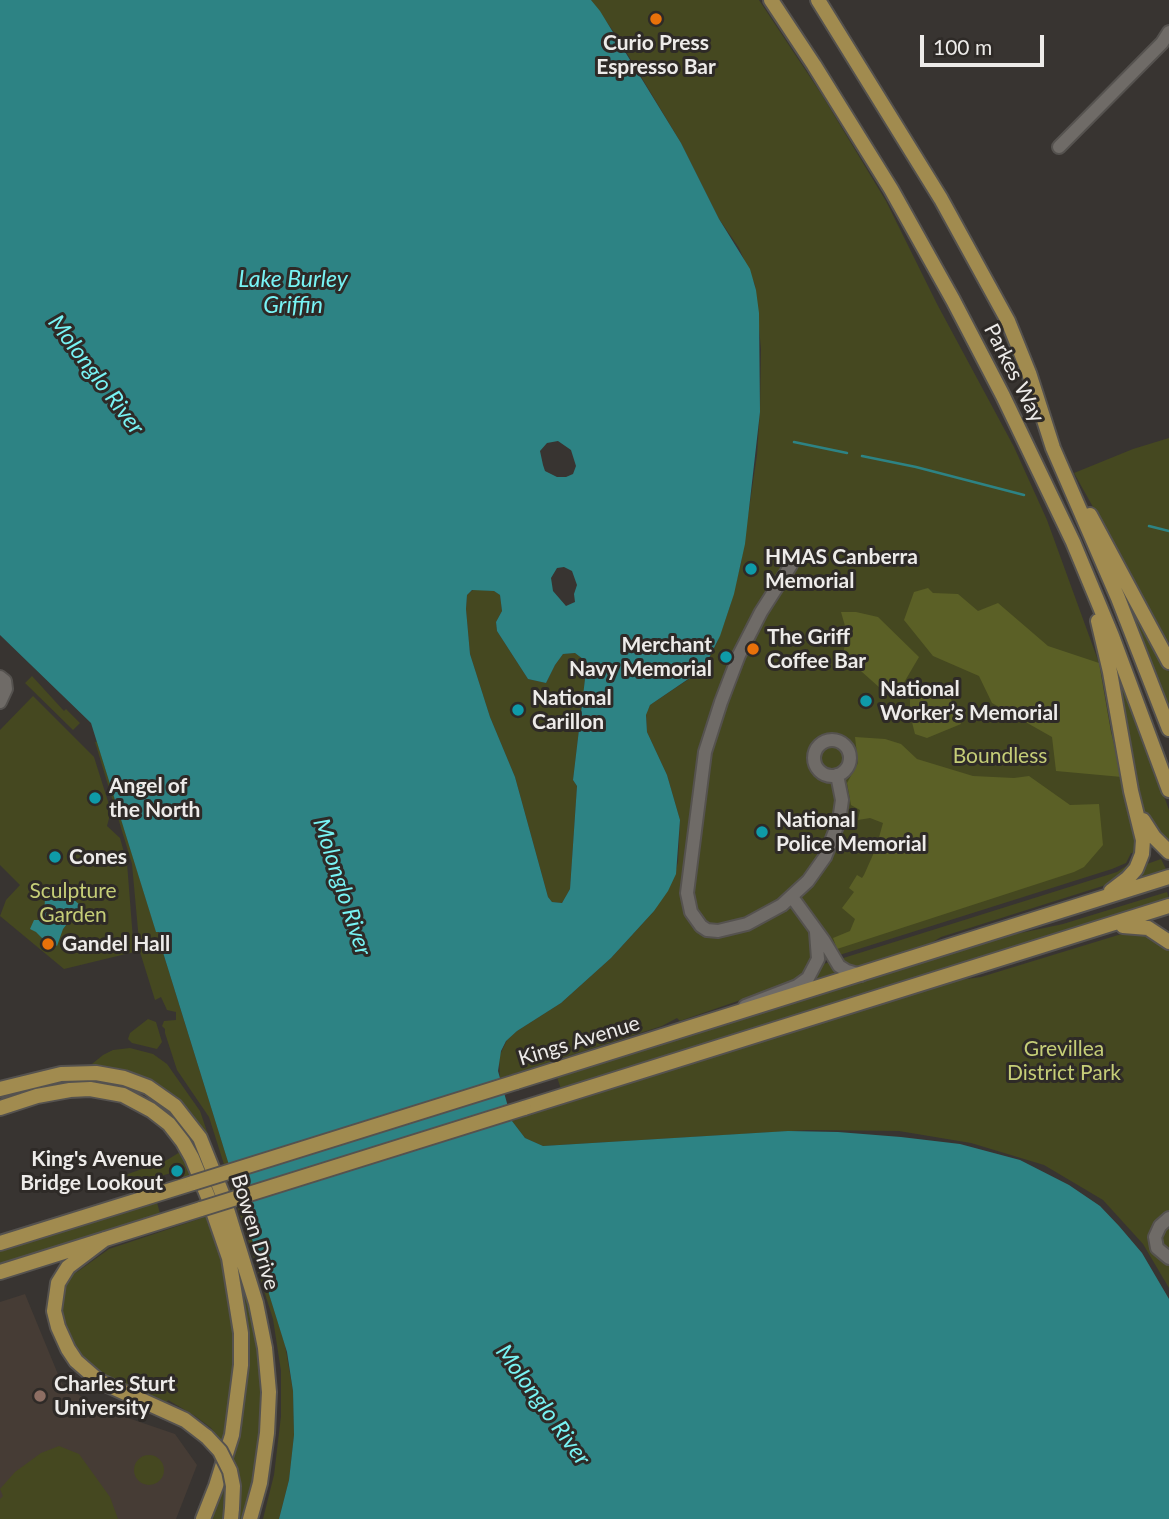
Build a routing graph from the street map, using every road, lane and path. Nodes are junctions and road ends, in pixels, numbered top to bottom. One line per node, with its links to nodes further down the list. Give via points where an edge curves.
1 (771, 0): 6 (main road, Parkes Way, via 859,136 953,300)
2 (818, 0): 5 (main road, Parkes Way, via 895,121 998,300 1025,361)
3 (1167, 38): 4 (street)
4 (1059, 147)
5 (1063, 472): 8 (main road); 11 (main road, Parkes Way)
6 (1079, 558): 13 (main road, Parkes Way); 14 (main road, via 1107,655)
7 (791, 565): 17 (street, via 747,638 717,713 702,767 687,895 697,921 712,932 747,924)
8 (1169, 662)
9 (0, 677): 10 (street, via 6,690)
10 (0, 702)
11 (1169, 729)
12 (837, 775): 17 (street, via 842,803 834,836 819,866)
13 (1169, 790)
14 (1133, 800): 15 (main road, via 1150,831); 18 (main road, via 1143,840 1141,859 1128,878)
15 (1169, 852)
16 (1166, 880): 18 (main road, Kings Avenue)
17 (792, 897): 21 (street)
18 (1098, 899): 23 (main road, Kings Avenue)
19 (1169, 906): 20 (main road)
20 (1108, 926): 22 (main road, via 1144,927); 28 (main road, bridge)
21 (816, 932): 23 (street, via 840,967); 24 (street, via 818,959 808,978)
22 (1169, 943)
23 (861, 975): 24 (main road, Kings Avenue)
24 (729, 1016): 29 (main road, Kings Avenue, bridge)
25 (0, 1089): 34 (main road, Bowen Drive, via 48,1076 110,1075 158,1093 175,1106 200,1138 219,1182 258,1311 267,1370 266,1447)
26 (0, 1108): 33 (main road, Bowen Drive, via 70,1090 123,1095 169,1124 192,1157 220,1228 236,1295 241,1365 232,1435)
27 (1169, 1218): 30 (street, via 1160,1226 1156,1242)
28 (105, 1239): 31 (main road); 32 (main road, bridge, via 61,1277 54,1305 61,1335 76,1361 99,1381 185,1420 207,1437 230,1471)
29 (4, 1241)
30 (1169, 1258)
31 (0, 1272)
32 (232, 1514)
33 (203, 1519)
34 (250, 1519)

